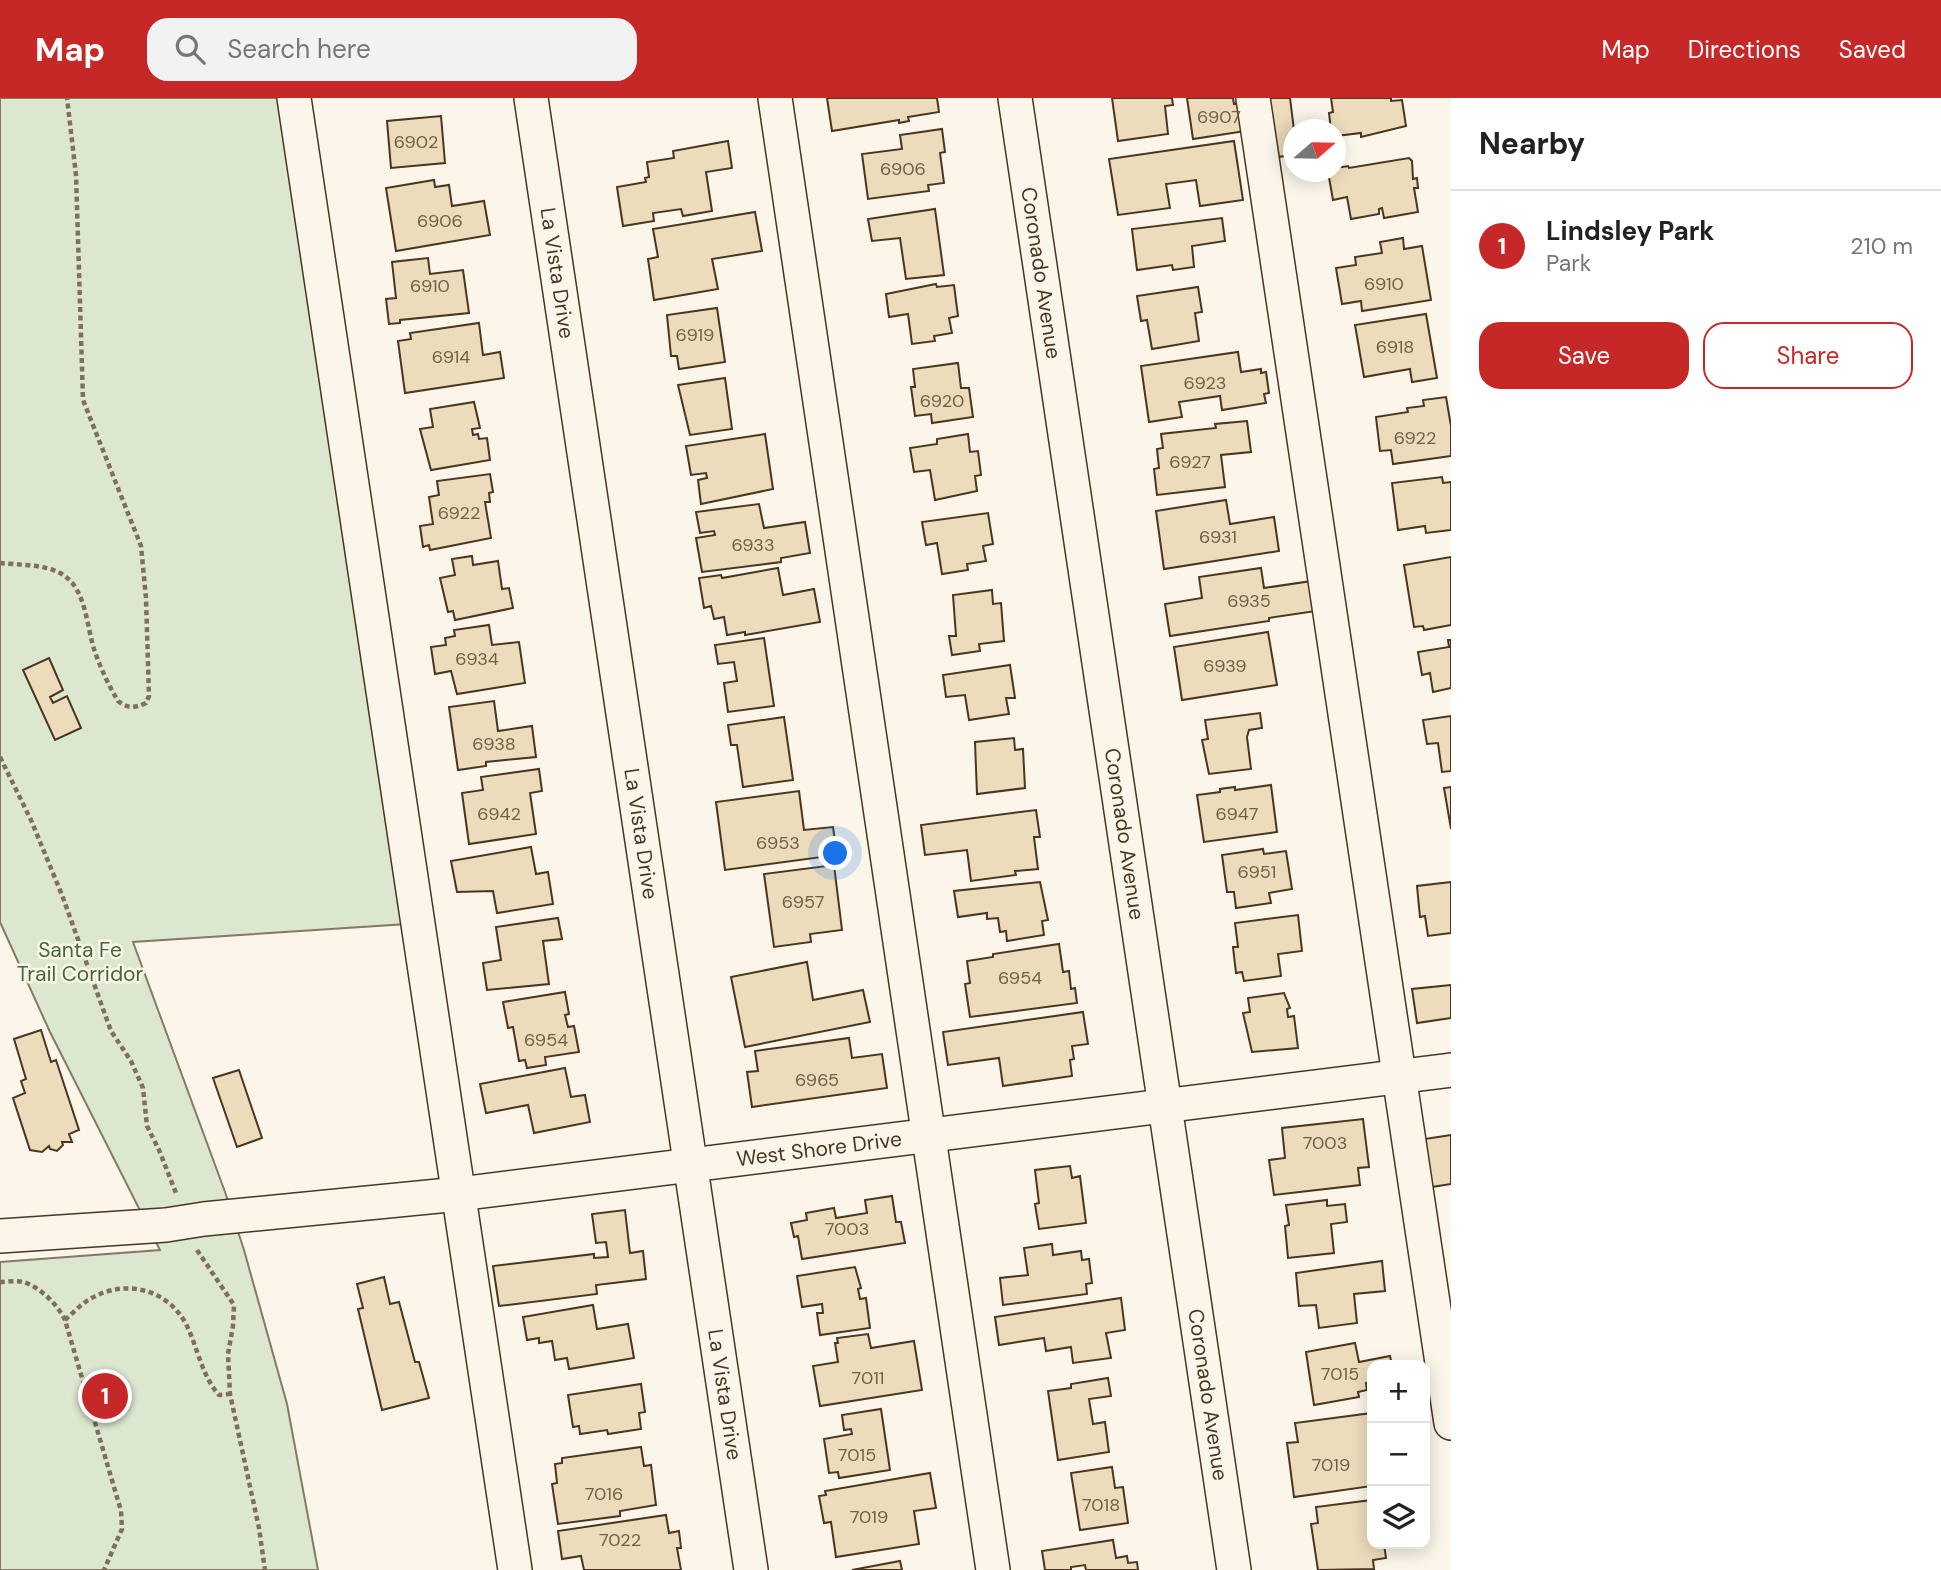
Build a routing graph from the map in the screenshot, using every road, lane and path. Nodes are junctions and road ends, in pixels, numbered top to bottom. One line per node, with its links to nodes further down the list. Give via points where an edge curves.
1 (67, 98): 7 (path, via 76,175 83,400 141,546 146,703 125,707 118,701 94,650 83,605 61,573)
2 (294, 98): 14 (street)
3 (531, 98): 13 (street, La Vista Drive)
4 (775, 98): 12 (street)
5 (1015, 98): 11 (street, Coronado Avenue)
6 (1253, 98): 10 (street)
7 (0, 563)
8 (0, 757): 15 (path, via 62,895 111,1031 143,1088 147,1126)
9 (1451, 1070): 10 (street, West Shore Drive)
10 (1400, 1076): 11 (street, West Shore Drive); 20 (street)
11 (1166, 1107): 12 (street, West Shore Drive); 26 (street, Coronado Avenue)
12 (928, 1135): 13 (street, West Shore Drive); 25 (street)
13 (689, 1164): 14 (street, West Shore Drive); 24 (street, La Vista Drive)
14 (459, 1194): 15 (street, West Shore Drive); 23 (street)
15 (187, 1223): 16 (street, West Shore Drive); 19 (path, via 205,1262 234,1305 228,1354)
16 (0, 1236)
17 (0, 1282): 18 (path, via 27,1283 56,1304)
18 (65, 1320): 19 (path, via 90,1299 114,1289 139,1289 169,1301 186,1324 211,1386 219,1395); 21 (path, via 121,1511 122,1529)
19 (230, 1394): 22 (path)
20 (1451, 1423)
21 (104, 1570)
22 (265, 1570)
23 (515, 1570)
24 (751, 1570)
25 (993, 1570)
26 (1234, 1570)

